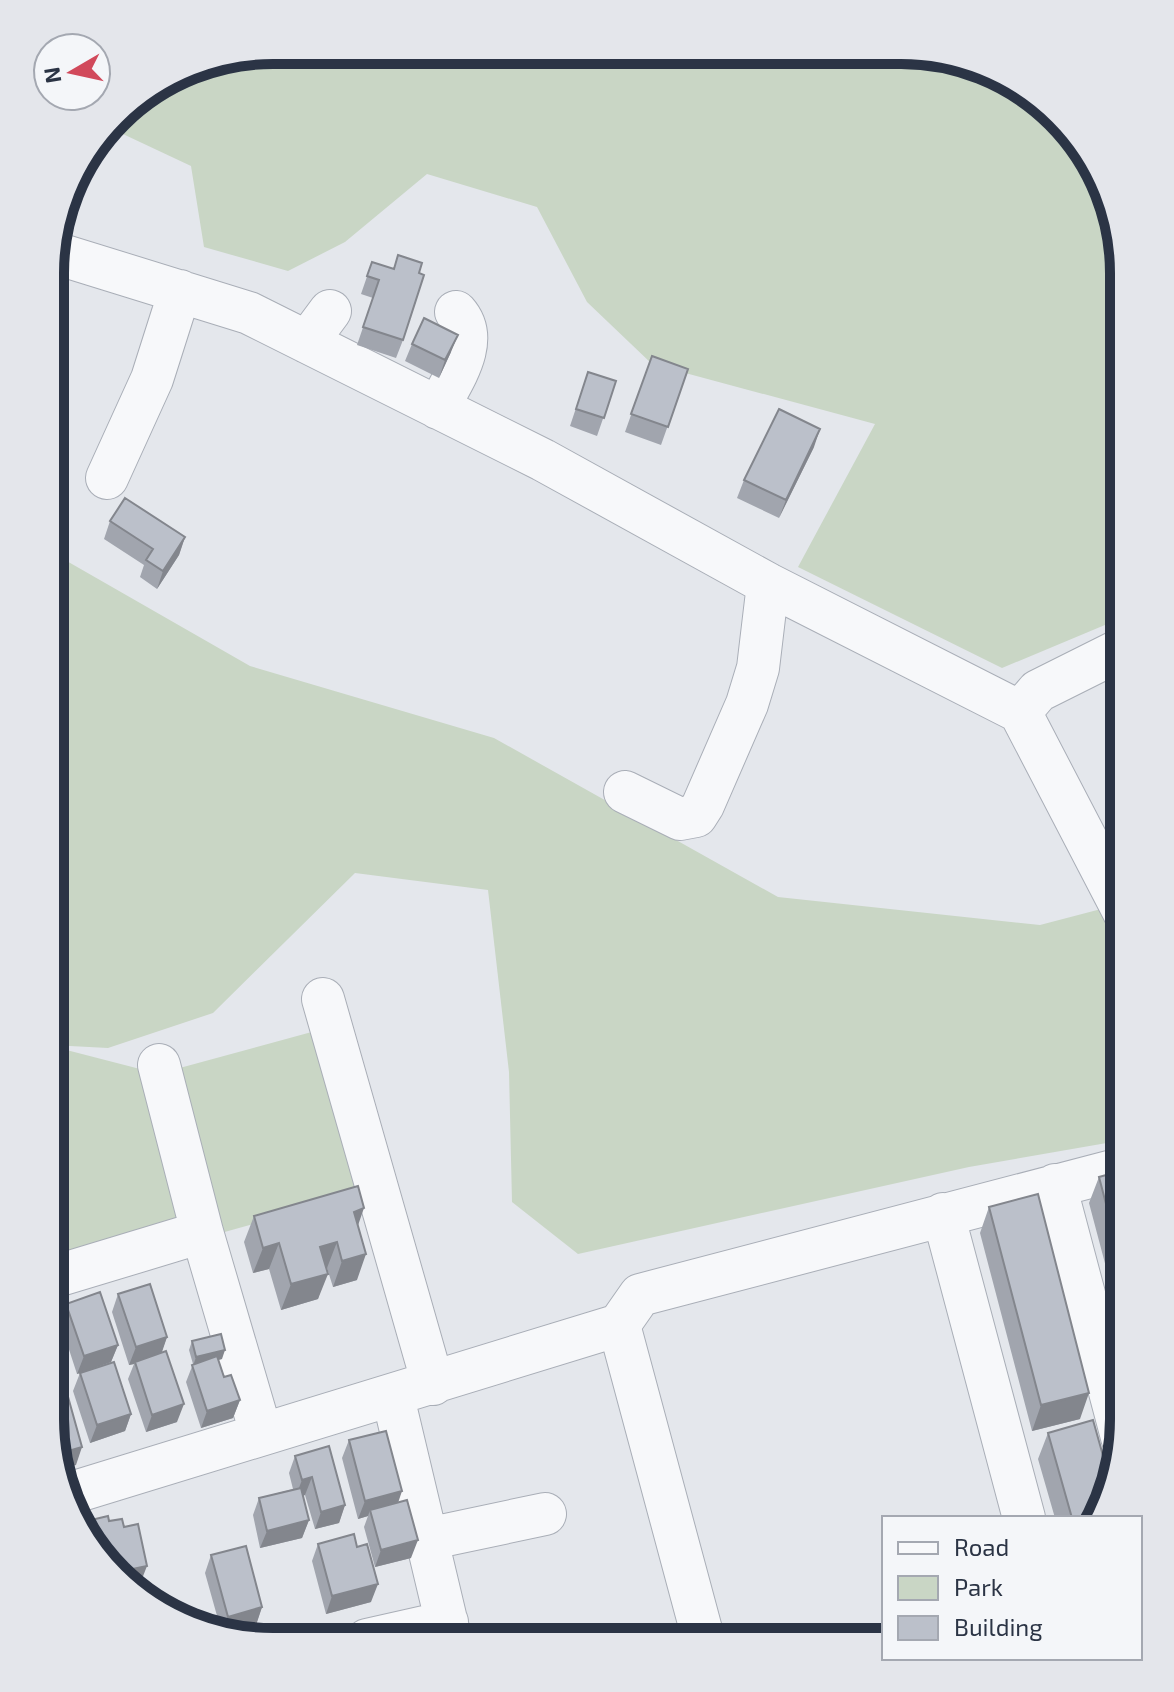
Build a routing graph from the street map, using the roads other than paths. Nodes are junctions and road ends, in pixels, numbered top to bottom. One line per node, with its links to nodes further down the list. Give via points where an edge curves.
1 (65, 256): 2 (street)
2 (180, 291): 4 (street, via 249,313 318,326); 5 (street, via 152,379)
3 (456, 312): 4 (street, via 467,330 466,349)
4 (438, 408): 6 (street)
5 (107, 478)
6 (768, 584): 8 (street); 9 (street, via 758,668 747,704 696,816 680,819)
7 (1110, 655): 8 (street, via 1038,691)
8 (1020, 712): 10 (street)
9 (625, 792)
10 (1110, 885)
11 (323, 999): 19 (street)
12 (159, 1065): 16 (street)
13 (1110, 1171): 14 (street)
14 (1055, 1185): 15 (street); 20 (street)
15 (943, 1214): 18 (street, via 640,1295); 25 (street)
16 (202, 1232): 17 (street); 22 (street)
17 (64, 1274)
18 (619, 1325): 19 (street); 28 (street)
19 (433, 1384): 21 (street)
20 (1110, 1392)
21 (393, 1397): 22 (street); 26 (street)
22 (261, 1433): 23 (street)
23 (77, 1491)
24 (545, 1514): 26 (street)
25 (1023, 1516)
26 (427, 1539): 27 (street)
27 (448, 1628)
28 (701, 1628)

